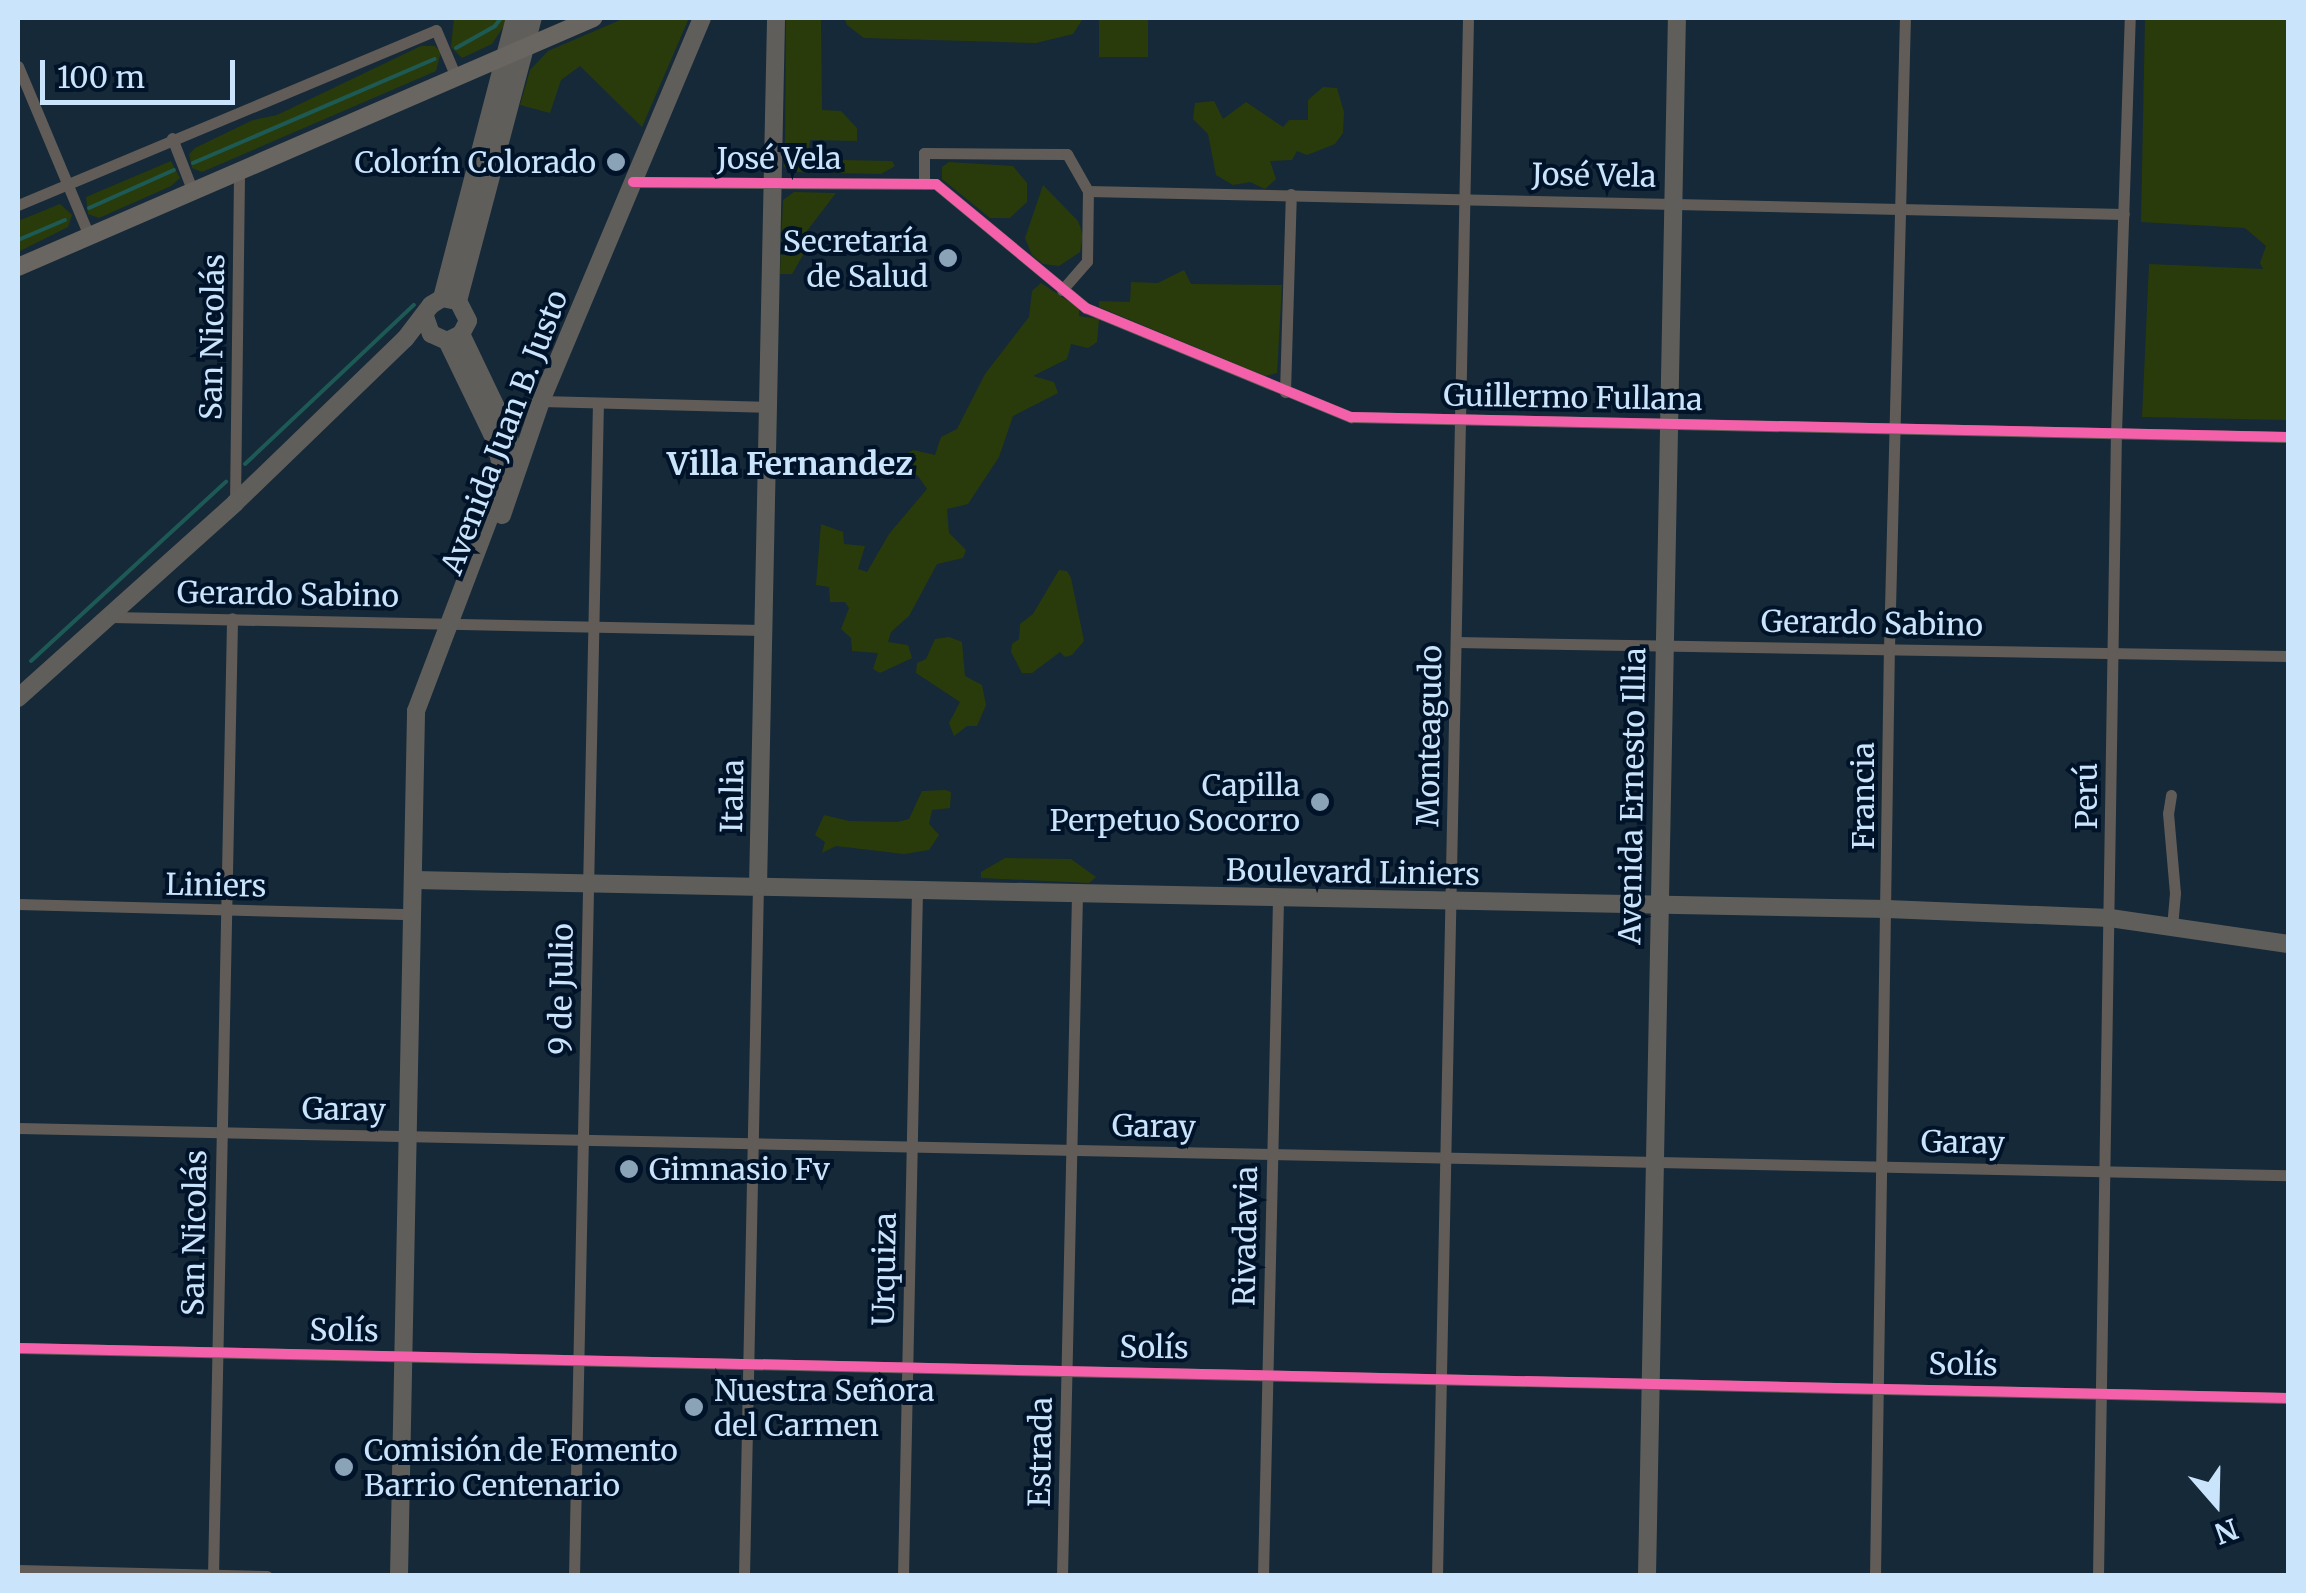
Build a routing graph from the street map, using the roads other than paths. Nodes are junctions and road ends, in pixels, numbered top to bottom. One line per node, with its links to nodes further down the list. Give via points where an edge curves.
1 (514, 18): 11 (main road)
2 (532, 18): 10 (main road)
3 (593, 18): 10 (main road)
4 (702, 18): 16 (main road, Avenida Juan B. Justo)
5 (776, 18): 18 (main road, Italia)
6 (1468, 18): 23 (street, Monteagudo)
7 (1678, 18): 24 (main road, Avenida Ernesto Illia)
8 (1905, 18): 26 (street, Francia)
9 (2130, 18): 27 (street, Perú)
10 (526, 46): 11 (main road); 31 (main road)
11 (505, 56): 13 (main road); 31 (main road)
12 (18, 66): 17 (street)
13 (456, 76): 14 (street, via 436,30); 15 (main road)
14 (172, 138): 17 (street); 21 (street)
15 (239, 172): 21 (main road); 43 (street, San Nicolás)
16 (634, 182): 18 (street, José Vela); 34 (main road, Avenida Juan B. Justo)
17 (66, 184): 25 (street); 28 (street)
18 (773, 184): 19 (street, José Vela); 36 (main road, Italia)
19 (924, 184): 20 (street, via 924,153 1066,154); 30 (street, Guillermo Fullana, via 936,184)
20 (1088, 191): 22 (street, José Vela); 30 (street, via 1087,261)
21 (193, 192): 28 (main road)
22 (1290, 194): 23 (street, José Vela); 33 (street)
23 (1465, 197): 24 (street, José Vela); 37 (street, Monteagudo)
24 (1671, 202): 26 (street, José Vela); 38 (main road, Avenida Ernesto Illia)
25 (18, 205)
26 (1900, 208): 27 (street, José Vela); 39 (street, Francia)
27 (2124, 214): 40 (street, Perú)
28 (89, 236): 29 (main road)
29 (18, 267)
30 (1062, 290): 33 (street, Guillermo Fullana, via 1108,319)
31 (450, 300): 32 (main road, via 431,304); 32 (main road, via 468,321)
32 (441, 331): 42 (main road, via 510,437); 43 (main road, via 404,339); 46 (main road, Avenida Juan B. Justo, via 499,452 498,494)
33 (1284, 392): 37 (street, Guillermo Fullana, via 1352,417)
34 (540, 402): 35 (street); 42 (main road, Avenida Juan B. Justo)
35 (598, 404): 36 (street); 47 (street, 9 de Julio)
36 (769, 407): 48 (main road, Italia)
37 (1459, 419): 38 (street, Guillermo Fullana); 49 (street, Monteagudo)
38 (1667, 425): 39 (street, Guillermo Fullana); 50 (main road, Avenida Ernesto Illia)
39 (1895, 429): 40 (street, Guillermo Fullana); 51 (street, Francia)
40 (2116, 434): 41 (street, Guillermo Fullana); 52 (street, Perú)
41 (2288, 437)
42 (518, 472): 46 (main road, Avenida Juan B. Justo)
43 (235, 503): 44 (main road)
44 (111, 617): 45 (street, Gerardo Sabino); 54 (main road)
45 (232, 618): 46 (street, Gerardo Sabino); 66 (street, San Nicolás)
46 (455, 622): 47 (street, Gerardo Sabino); 56 (main road, Avenida Juan B. Justo, via 424,713)
47 (594, 626): 48 (street, Gerardo Sabino); 57 (street, 9 de Julio)
48 (764, 630): 58 (main road, Italia)
49 (1456, 642): 50 (street, Gerardo Sabino); 62 (street, Monteagudo)
50 (1663, 646): 51 (street, Gerardo Sabino); 64 (main road, Avenida Ernesto Illia)
51 (1889, 648): 52 (street, Gerardo Sabino); 65 (street, Francia)
52 (2112, 651): 53 (street, Gerardo Sabino); 68 (street, Perú)
53 (2288, 656)
54 (18, 698)
55 (2171, 795): 69 (street)
56 (414, 880): 57 (main road, Boulevard Liniers); 67 (main road, Avenida Juan B. Justo)
57 (588, 884): 58 (main road, Boulevard Liniers); 74 (street, 9 de Julio)
58 (758, 886): 59 (main road, Boulevard Liniers); 75 (street, Italia)
59 (917, 890): 60 (main road, Boulevard Liniers); 76 (street, Urquiza)
60 (1077, 894): 61 (main road, Boulevard Liniers); 77 (street, Estrada)
61 (1278, 898): 62 (main road, Boulevard Liniers); 78 (street, Rivadavia)
62 (1450, 901): 64 (main road, Boulevard Liniers); 79 (street, Monteagudo)
63 (18, 904): 66 (street, Liniers)
64 (1657, 906): 65 (main road, Boulevard Liniers); 80 (main road, Avenida Ernesto Illia)
65 (1887, 909): 68 (main road, Boulevard Liniers); 81 (street, Francia)
66 (226, 911): 67 (street, Liniers); 72 (street, San Nicolás)
67 (414, 914): 73 (main road, Avenida Juan B. Justo)
68 (2110, 918): 69 (main road, Boulevard Liniers); 82 (street, Perú)
69 (2172, 927): 70 (main road, Boulevard Liniers)
70 (2288, 944)
71 (18, 1128): 72 (street, Garay)
72 (221, 1132): 73 (street, Garay); 85 (street, San Nicolás)
73 (408, 1135): 74 (street, Garay); 86 (main road, Avenida Juan B. Justo)
74 (584, 1138): 75 (street, Garay); 87 (street, 9 de Julio)
75 (752, 1142): 76 (street, Garay); 88 (street, Italia)
76 (912, 1145): 77 (street, Garay); 89 (street, Urquiza)
77 (1071, 1149): 78 (street, Garay); 90 (street, Estrada)
78 (1271, 1153): 79 (street, Garay); 91 (street, Rivadavia)
79 (1445, 1156): 80 (street, Garay); 92 (street, Monteagudo)
80 (1654, 1160): 81 (street, Garay); 93 (main road, Avenida Ernesto Illia)
81 (1882, 1165): 82 (street, Garay); 94 (street, Francia)
82 (2106, 1170): 83 (street, Garay); 95 (street, Perú)
83 (2288, 1175)
84 (18, 1348): 85 (street, Solís)
85 (218, 1353): 86 (street, Solís); 98 (street, San Nicolás)
86 (405, 1356): 87 (street, Solís); 100 (main road, Avenida Juan B. Justo)
87 (580, 1360): 88 (street, Solís); 101 (street, 9 de Julio)
88 (748, 1364): 89 (street, Solís); 102 (street, Italia)
89 (906, 1367): 90 (street, Solís); 103 (street, Urquiza)
90 (1067, 1370): 91 (street, Solís); 104 (street, Estrada)
91 (1268, 1375): 92 (street, Solís); 105 (street, Rivadavia)
92 (1441, 1377): 93 (street, Solís); 106 (street, Monteagudo)
93 (1650, 1383): 94 (street, Solís); 107 (main road, Avenida Ernesto Illia)
94 (1880, 1387): 95 (street, Solís); 108 (street, Francia)
95 (2102, 1393): 96 (street, Solís); 109 (street, Perú)
96 (2288, 1398)
97 (18, 1570): 98 (street)
98 (213, 1575): 99 (street)
99 (267, 1576)
100 (400, 1576)
101 (574, 1576)
102 (744, 1576)
103 (903, 1576)
104 (1062, 1576)
105 (1264, 1576)
106 (1437, 1576)
107 (1647, 1576)
108 (1875, 1576)
109 (2098, 1576)

